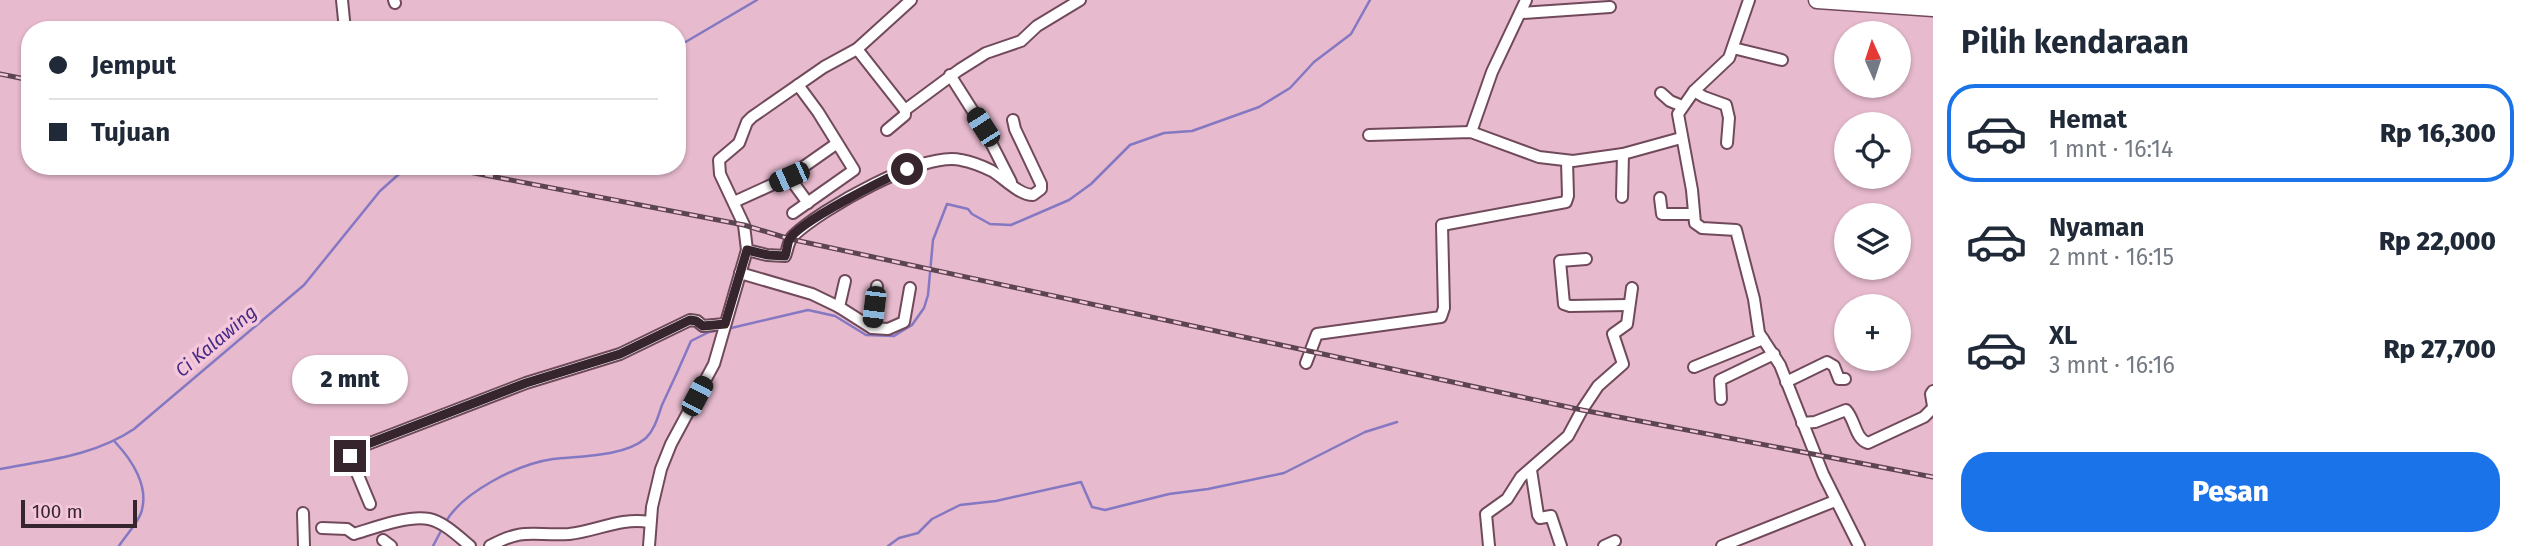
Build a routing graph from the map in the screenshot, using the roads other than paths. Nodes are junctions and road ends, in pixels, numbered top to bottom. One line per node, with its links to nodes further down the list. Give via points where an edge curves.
1 (342, 0): 12 (street)
2 (911, 0): 14 (street)
3 (1080, 0): 16 (street, via 1021,41)
4 (1526, 0): 11 (street)
5 (1749, 0): 13 (street)
6 (1817, 0): 7 (highway)
7 (1841, 1): 8 (highway)
8 (1875, 2): 10 (highway)
9 (1610, 7): 11 (street)
10 (1933, 8)
11 (1522, 13): 24 (street, via 1497,61)
12 (344, 21)
13 (1733, 48): 15 (street); 18 (street, via 1728,61)
14 (856, 49): 17 (street); 21 (street)
15 (1782, 60)
16 (950, 75): 21 (street); 33 (street)
17 (799, 85): 28 (street); 37 (street, via 749,120 738,143 719,160 720,174)
18 (1694, 91): 20 (street); 27 (street, via 1726,105)
19 (1661, 93): 20 (street)
20 (1682, 106): 26 (street, via 1678,117)
21 (905, 110): 23 (street, via 905,116)
22 (1013, 120): 33 (street, via 1041,187 1029,195)
23 (887, 130)
24 (1471, 132): 25 (street); 30 (street, via 1521,152)
25 (1370, 135)
26 (1681, 138): 29 (street); 40 (street)
27 (1727, 143)
28 (836, 144): 31 (street); 32 (street)
29 (1623, 154): 30 (street); 35 (street)
30 (1567, 160): 54 (street, via 1566,202 1442,226 1441,317 1317,334)
31 (854, 170): 34 (street); 38 (street)
32 (789, 177): 37 (street); 38 (street)
33 (1012, 184): 34 (street, via 975,163 949,159 912,167)
34 (867, 190): 41 (street, via 798,232 790,239 785,256)
35 (1622, 198)
36 (1660, 198): 40 (street, via 1662,214)
37 (734, 202): 41 (street, via 744,225)
38 (808, 203): 39 (street)
39 (793, 213)
40 (1694, 214): 52 (street, via 1699,228 1737,230)
41 (747, 250): 43 (street)
42 (1586, 259): 48 (street, via 1560,261 1564,304)
43 (740, 273): 49 (street, via 804,291); 50 (street)
44 (845, 281): 49 (street)
45 (877, 286): 51 (street)
46 (910, 288): 51 (street, via 904,322 888,330)
47 (1632, 288): 48 (street)
48 (1628, 305): 62 (street, via 1626,327 1613,334 1623,364 1598,386 1568,436)
49 (839, 307): 51 (street)
50 (725, 324): 64 (street, via 703,326 690,320 620,354 526,383 352,450 350,456); 66 (street, via 714,364 664,460)
51 (872, 328)
52 (1763, 339): 53 (street); 55 (street)
53 (1774, 354): 57 (street); 59 (street, via 1720,380)
54 (1306, 363)
55 (1694, 366)
56 (1845, 379): 57 (street, via 1839,379 1827,362)
57 (1786, 382): 61 (street)
58 (1933, 391): 60 (street)
59 (1721, 399)
60 (1933, 407): 61 (street, via 1924,417 1868,443 1860,439 1846,410)
61 (1802, 423): 63 (street)
62 (1531, 470): 73 (street, via 1507,499 1486,514); 74 (street, via 1538,515 1551,516)
63 (1835, 501): 76 (street); 77 (street)
64 (370, 504)
65 (303, 513): 69 (street)
66 (649, 522): 71 (street, via 631,520 569,534 523,533); 72 (street)
67 (322, 528): 70 (street, via 347,529 352,534 429,519)
68 (1615, 541): 75 (street)
69 (304, 546)
70 (470, 546)
71 (490, 546)
72 (649, 546)
73 (1489, 546)
74 (1561, 546)
75 (1604, 546)
76 (1722, 546)
77 (1859, 546)

